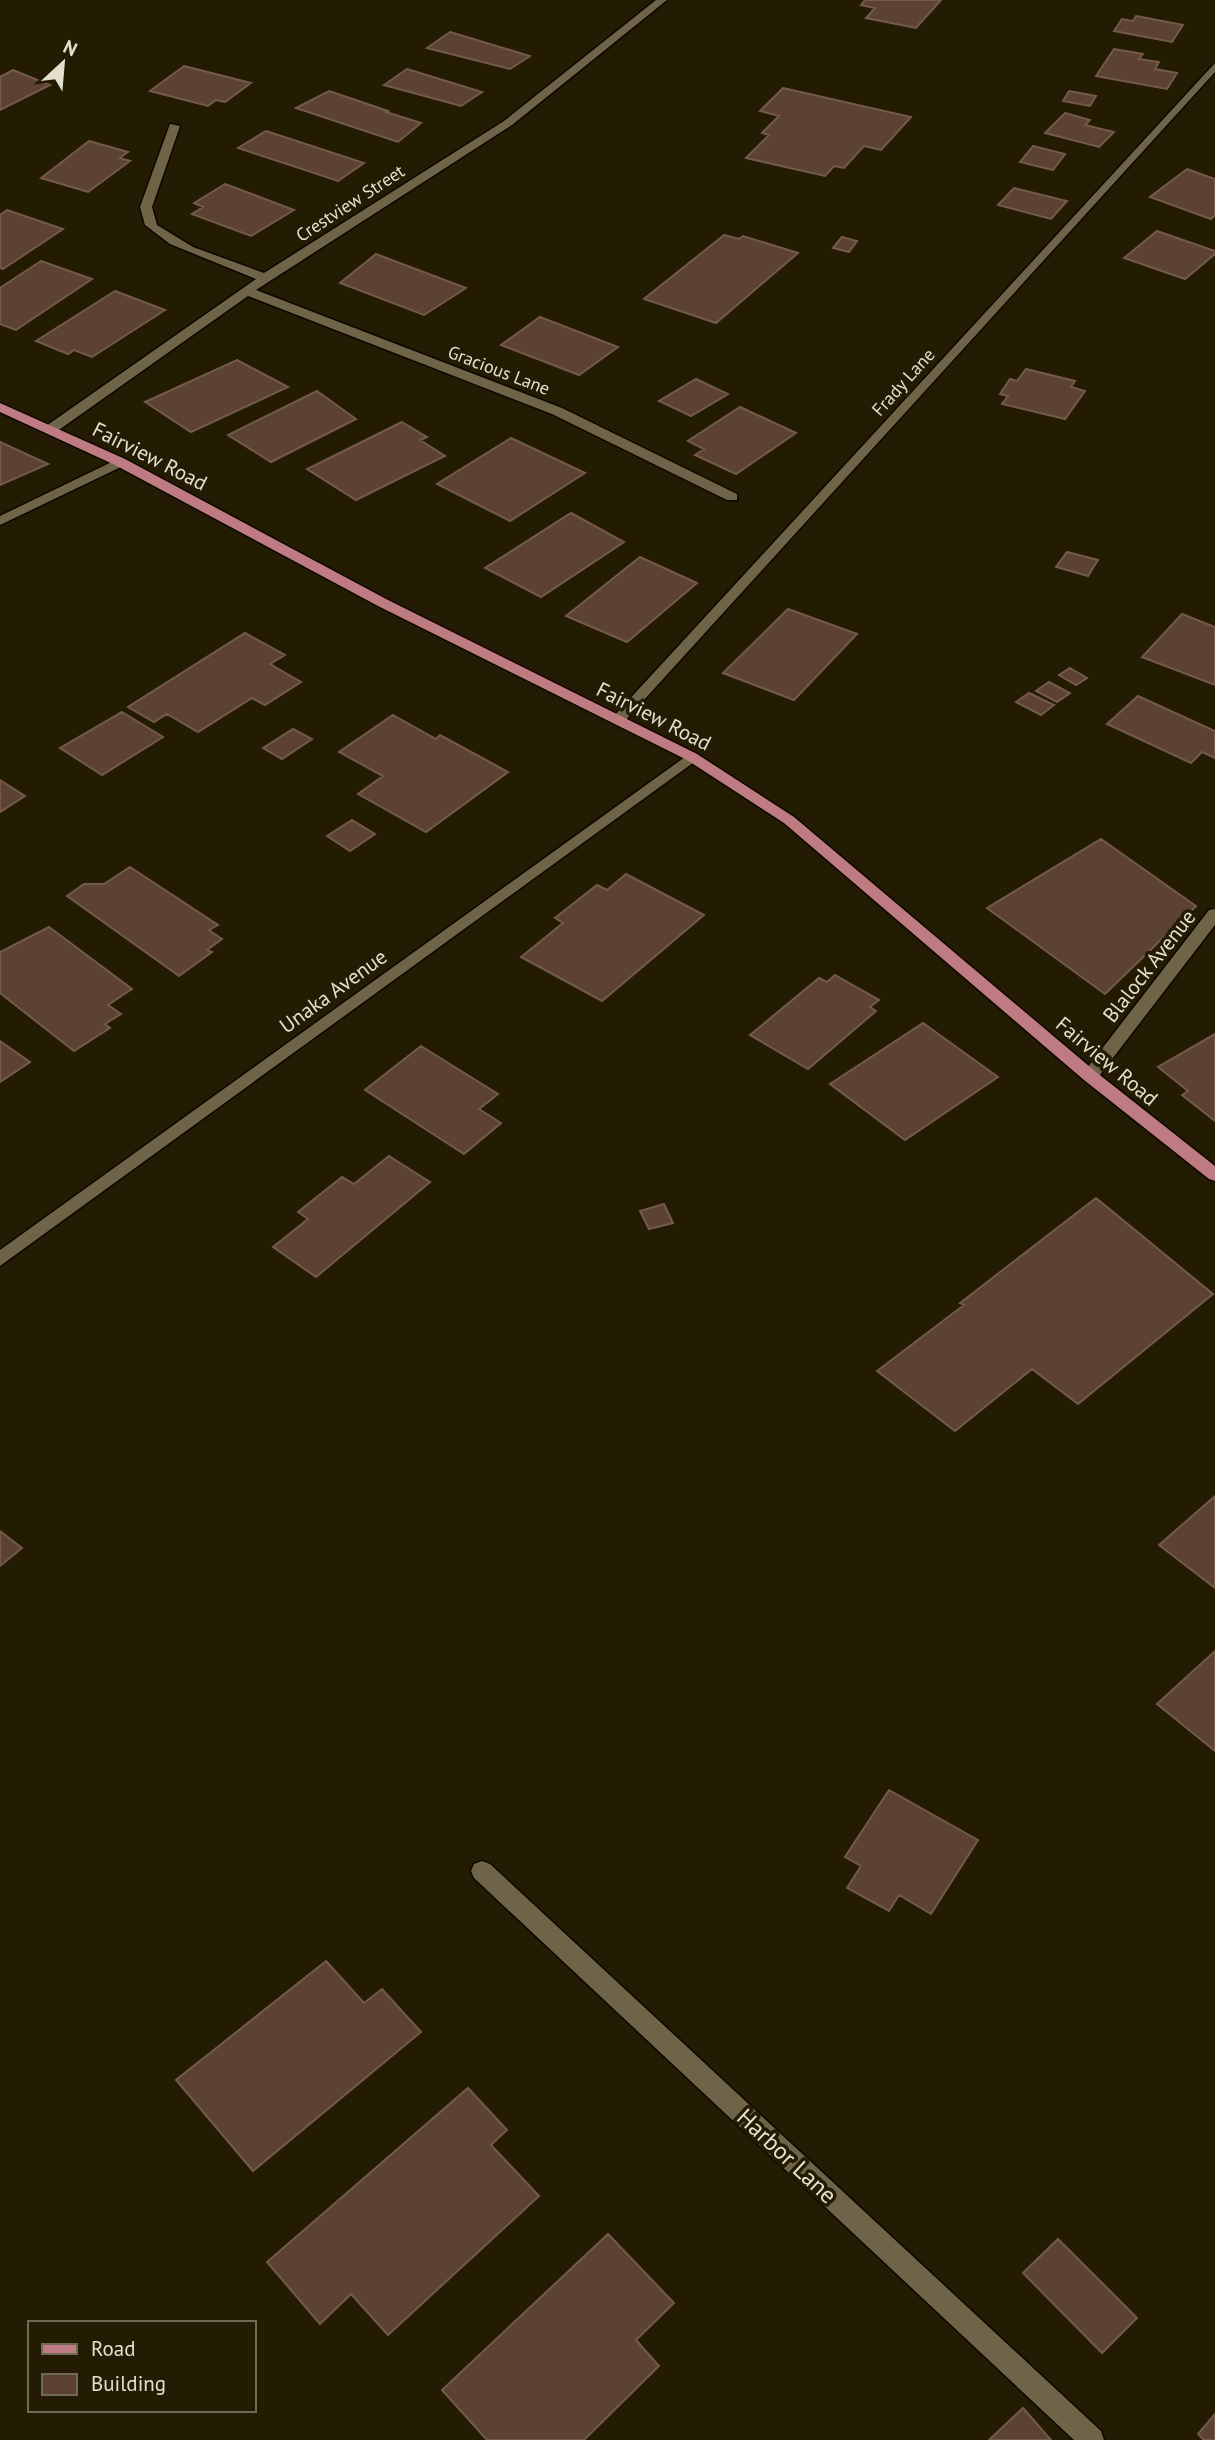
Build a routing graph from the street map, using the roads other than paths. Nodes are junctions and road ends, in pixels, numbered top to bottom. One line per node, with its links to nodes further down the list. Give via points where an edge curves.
1 (662, 0): 4 (street, Crestview Street, via 508,122)
2 (1215, 66): 11 (street, Frady Lane)
3 (174, 126): 4 (street, via 146,207 148,219 155,230 175,242)
4 (265, 278): 5 (street, Crestview Street)
5 (247, 291): 7 (street, Crestview Street); 9 (street, Gracious Lane, via 557,411)
6 (0, 407): 7 (main road, Fairview Road)
7 (51, 429): 8 (main road, Fairview Road)
8 (120, 462): 10 (street); 11 (main road, Fairview Road, via 383,603)
9 (732, 497)
10 (0, 521)
11 (618, 720): 12 (main road, Fairview Road)
12 (692, 757): 14 (main road, Fairview Road, via 789,820); 16 (street, Unaka Avenue)
13 (1215, 914): 14 (street, Blalock Avenue)
14 (1090, 1076): 15 (main road, Fairview Road)
15 (1215, 1175)
16 (0, 1259)
17 (482, 1871): 18 (street, Harbor Lane)
18 (1092, 2440)

